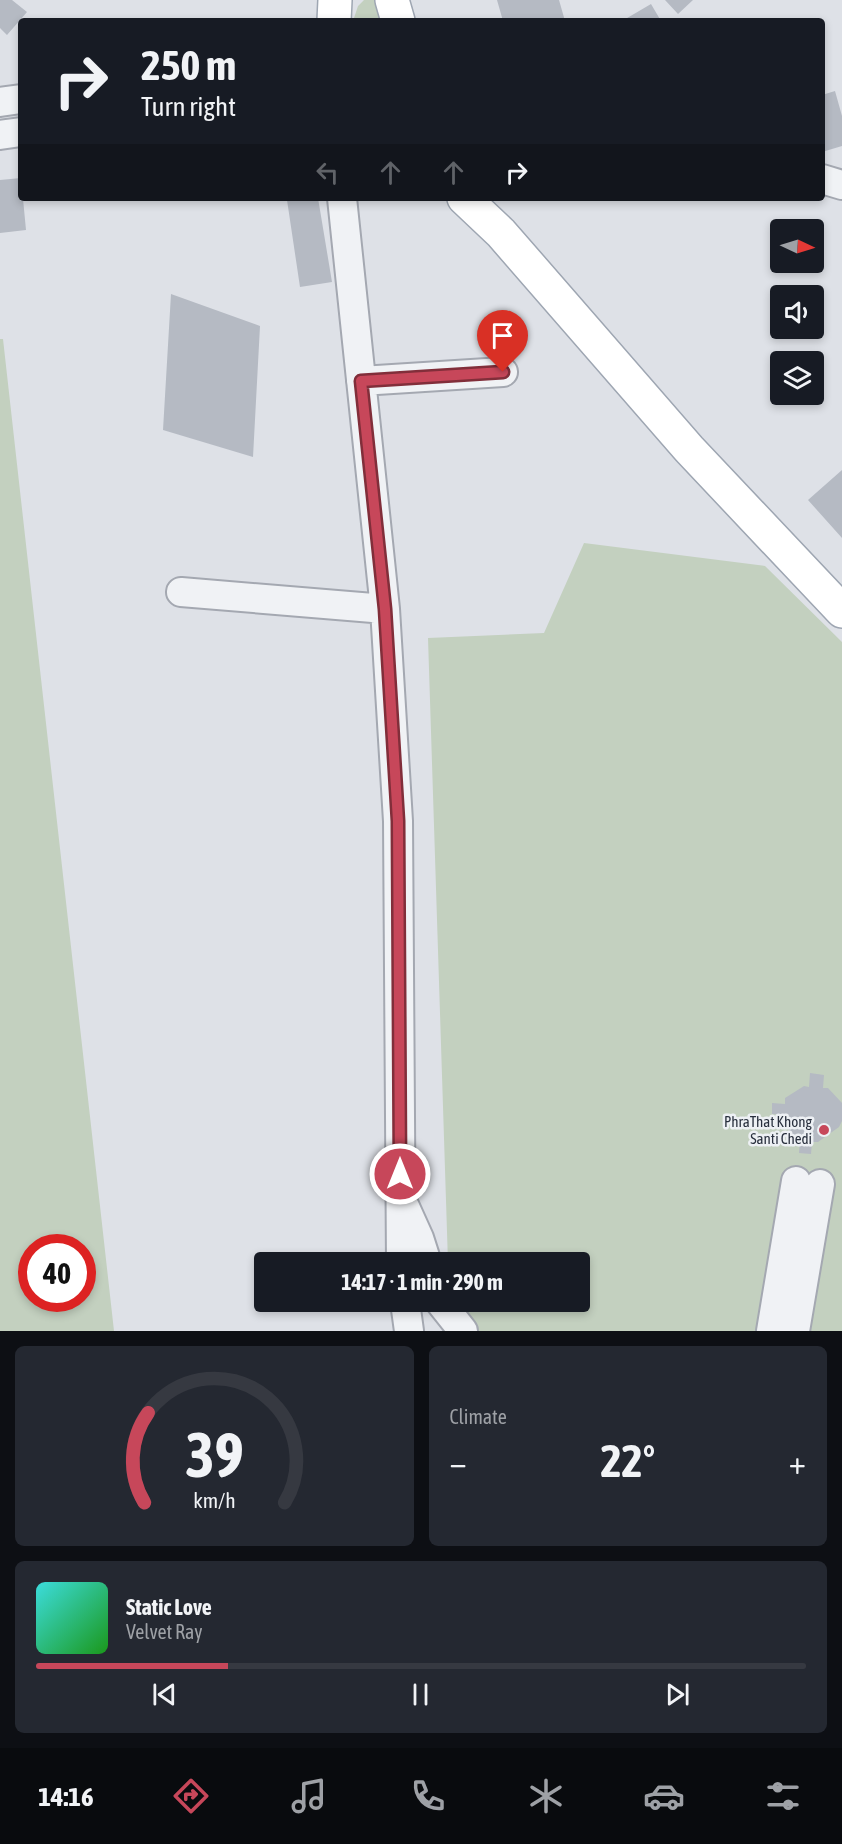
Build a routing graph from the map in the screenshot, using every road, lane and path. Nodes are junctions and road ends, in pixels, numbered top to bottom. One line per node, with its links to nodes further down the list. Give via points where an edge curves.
1 (335, 0): 5 (main road)
2 (343, 0): 6 (street)
3 (392, 0): 7 (main road)
4 (405, 0): 8 (street)
5 (335, 18)
6 (336, 18)
7 (399, 18)
8 (401, 18)
9 (18, 99): 10 (street)
10 (0, 102)
11 (18, 132): 12 (street)
12 (0, 135)
13 (825, 180): 14 (street)
14 (842, 185)
15 (343, 201): 20 (street)
16 (467, 201): 18 (main road)
17 (484, 201): 18 (main road)
18 (501, 233): 23 (main road, via 689,450)
19 (503, 372): 20 (street)
20 (361, 381): 22 (street)
21 (181, 592): 22 (street)
22 (385, 609): 24 (street, via 398,821)
23 (842, 611)
24 (400, 1197): 25 (street); 26 (street)
25 (401, 1252)
26 (423, 1252)
27 (406, 1312): 29 (street)
28 (448, 1312): 30 (street)
29 (409, 1331)
30 (463, 1331)
31 (771, 1331): 32 (street, via 808,1183)
32 (795, 1331)

